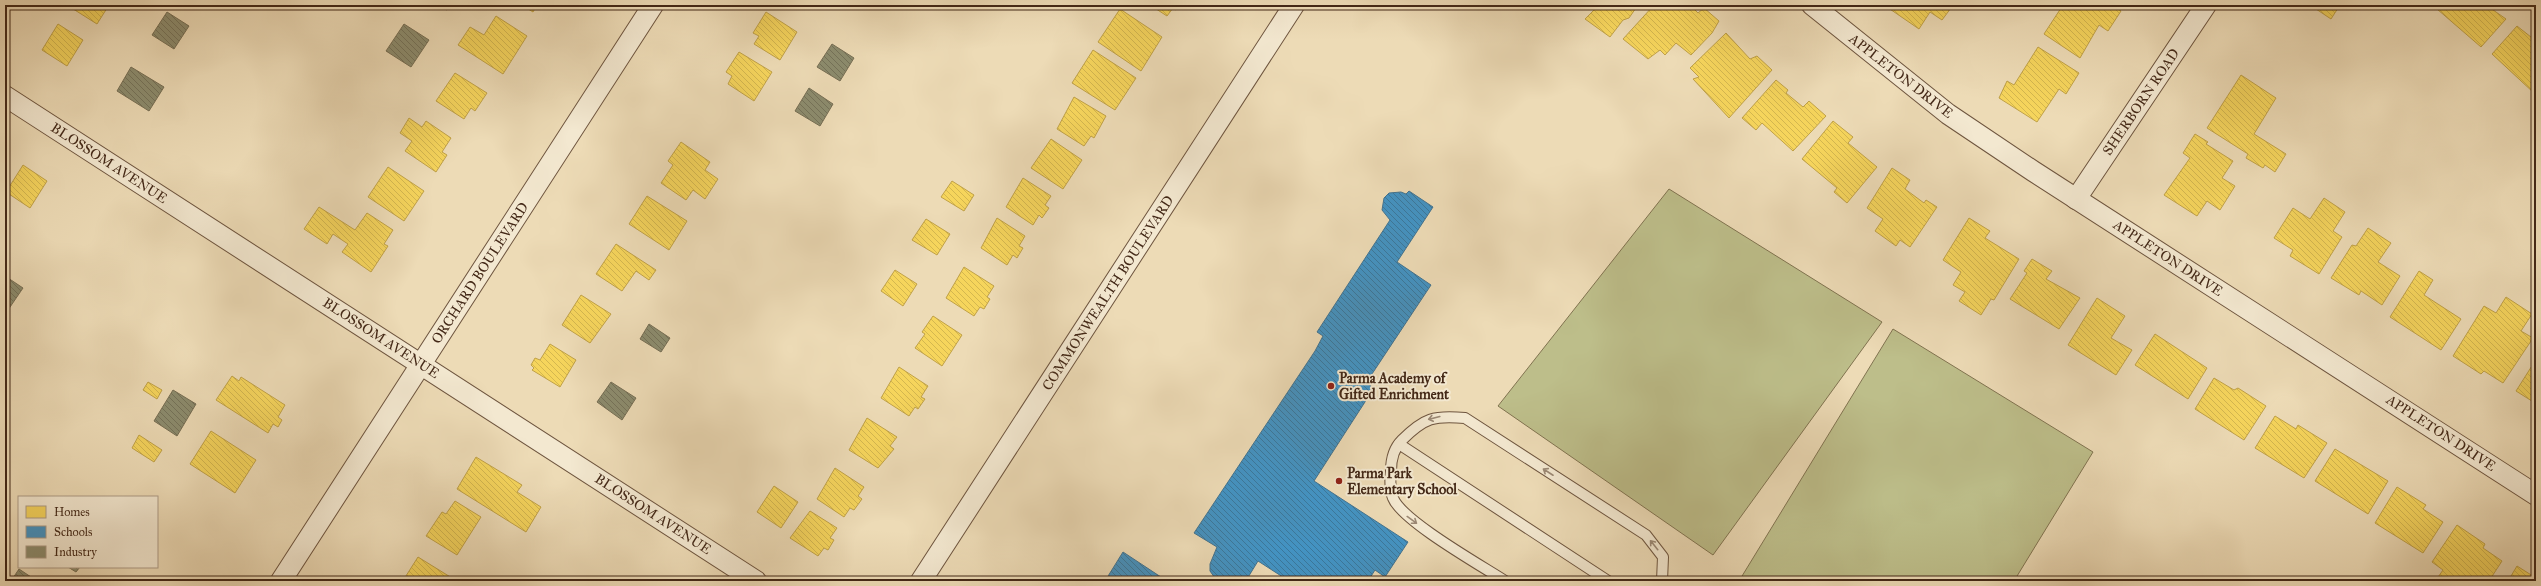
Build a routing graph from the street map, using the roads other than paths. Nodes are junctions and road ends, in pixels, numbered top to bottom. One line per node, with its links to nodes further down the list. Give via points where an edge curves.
1 (653, 5): 7 (street, ORCHARD BOULEVARD)
2 (1294, 5): 12 (street, COMMONWEALTH BOULEVARD)
3 (1812, 5): 6 (street, APPLETON DRIVE, via 1948,114)
4 (2206, 5): 6 (street, SHERBORN ROAD)
5 (5, 96): 7 (street, BLOSSOM AVENUE)
6 (2076, 199): 9 (street, APPLETON DRIVE)
7 (421, 364): 10 (street, ORCHARD BOULEVARD); 11 (street, BLOSSOM AVENUE)
8 (1399, 444): 13 (lane, one-way to 13, via 1392,459 1393,498 1408,518); 14 (lane); 15 (lane, one-way to 8, via 1663,557 1646,535 1465,418 1430,418 1418,425)
9 (2536, 495)
10 (281, 581)
11 (756, 581)
12 (921, 581)
13 (1506, 581)
14 (1608, 581)
15 (1662, 581)

